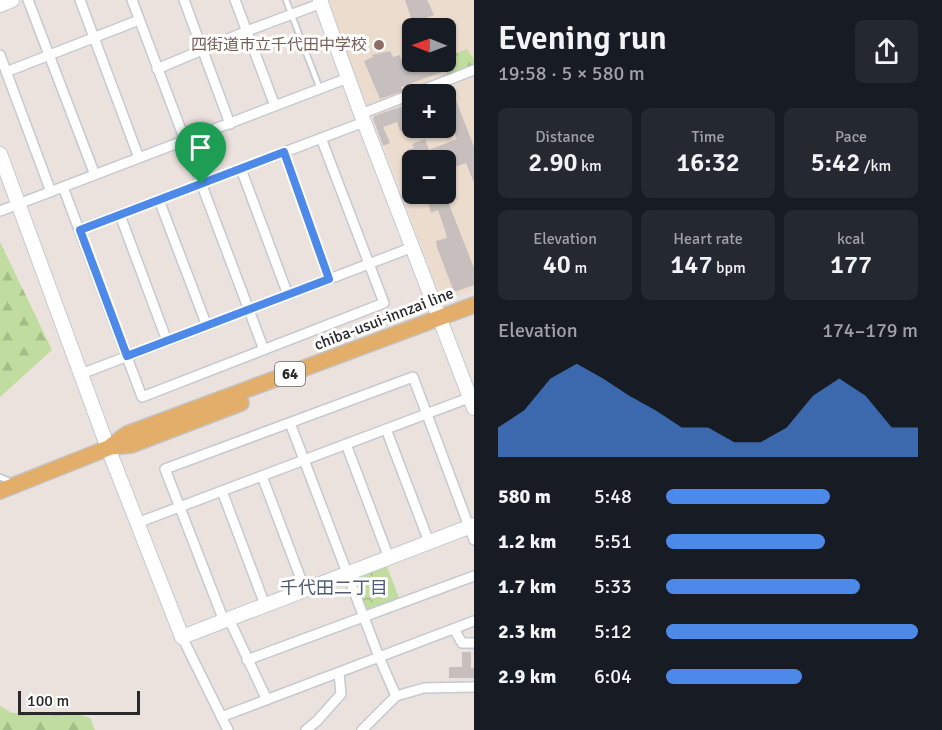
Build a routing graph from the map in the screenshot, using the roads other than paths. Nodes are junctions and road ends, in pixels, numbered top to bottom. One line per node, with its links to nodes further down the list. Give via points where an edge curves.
1 (12, 0): 9 (street)
2 (28, 0): 16 (street)
3 (80, 0): 13 (street)
4 (132, 0): 11 (street)
5 (184, 0): 14 (street)
6 (235, 0): 12 (street)
7 (286, 0): 10 (lane)
8 (321, 2): 10 (street); 20 (street)
9 (0, 5)
10 (292, 15): 12 (street); 21 (lane)
11 (139, 20): 13 (street); 17 (street)
12 (247, 31): 14 (street); 22 (street)
13 (94, 38): 16 (street); 29 (street)
14 (202, 51): 17 (street); 24 (street)
15 (0, 55): 19 (street)
16 (49, 55): 19 (street); 31 (street)
17 (157, 69): 26 (street)
18 (474, 70): 23 (street)
19 (6, 72): 34 (street)
20 (348, 78): 21 (street); 23 (street)
21 (320, 89): 22 (street)
22 (275, 106): 24 (street)
23 (363, 118): 25 (street); 40 (street)
24 (230, 123): 26 (street)
25 (321, 138): 27 (street); 41 (street)
26 (185, 141): 29 (street); 32 (street)
27 (284, 152): 30 (street); 42 (street)
28 (0, 154): 36 (street)
29 (139, 159): 31 (street)
30 (241, 169): 32 (street); 43 (street)
31 (95, 176): 33 (street)
32 (201, 184): 35 (street); 45 (street)
33 (63, 188): 34 (street); 39 (street)
34 (51, 192): 36 (street)
35 (159, 200): 38 (street); 48 (street)
36 (19, 205): 37 (street); 52 (street)
37 (0, 211)
38 (120, 215): 39 (street); 49 (street)
39 (80, 230): 51 (street)
40 (413, 248): 41 (street); 47 (street)
41 (369, 264): 42 (street); 50 (street, via 384,303)
42 (329, 279): 43 (street)
43 (288, 295): 45 (street)
44 (474, 305): 47 (main road, chiba-usui-innzai line / 64)
45 (249, 310): 48 (street); 50 (street)
46 (474, 316): 47 (main road, chiba-usui-innzai line / 64)
47 (441, 323): 53 (street); 58 (main road, chiba-usui-innzai line / 64, via 130,445)
48 (207, 326): 49 (street)
49 (167, 341): 51 (street)
50 (264, 350): 51 (street, via 142,397)
51 (127, 356): 52 (street)
52 (81, 374): 58 (street)
53 (473, 400): 54 (street)
54 (426, 414): 55 (street, via 413,377); 56 (street); 67 (street)
55 (290, 423): 59 (street); 65 (street, via 165,469)
56 (386, 429): 57 (street); 68 (street)
57 (346, 444): 59 (street); 69 (street)
58 (108, 448): 62 (main road, chiba-usui-innzai line / 64); 66 (street)
59 (304, 460): 60 (street); 70 (street)
60 (262, 476): 64 (street); 72 (street)
61 (0, 477): 62 (lane)
62 (17, 484): 63 (main road, chiba-usui-innzai line / 64)
63 (0, 491)
64 (222, 491): 65 (street); 73 (street)
65 (179, 507): 66 (street); 75 (street)
66 (137, 523): 78 (street)
67 (472, 530): 68 (street)
68 (429, 542): 69 (street)
69 (389, 558): 70 (street)
70 (347, 574): 72 (street); 74 (street)
71 (474, 576): 74 (street)
72 (305, 590): 73 (street)
73 (265, 605): 75 (street)
74 (364, 617): 80 (street); 81 (street)
75 (226, 620): 78 (street); 81 (street)
76 (474, 621): 77 (street)
77 (454, 629): 79 (street, via 462,643); 80 (street)
78 (182, 637): 86 (street)
79 (474, 643)
80 (379, 657): 82 (street); 84 (street)
81 (247, 660): 85 (street)
82 (339, 672): 85 (street); 88 (street, via 341,694)
83 (474, 687): 84 (street, via 424,688)
84 (396, 696): 89 (street)
85 (267, 700): 86 (street)
86 (221, 717): 87 (street)
87 (228, 730)
88 (306, 730)
89 (362, 730)

